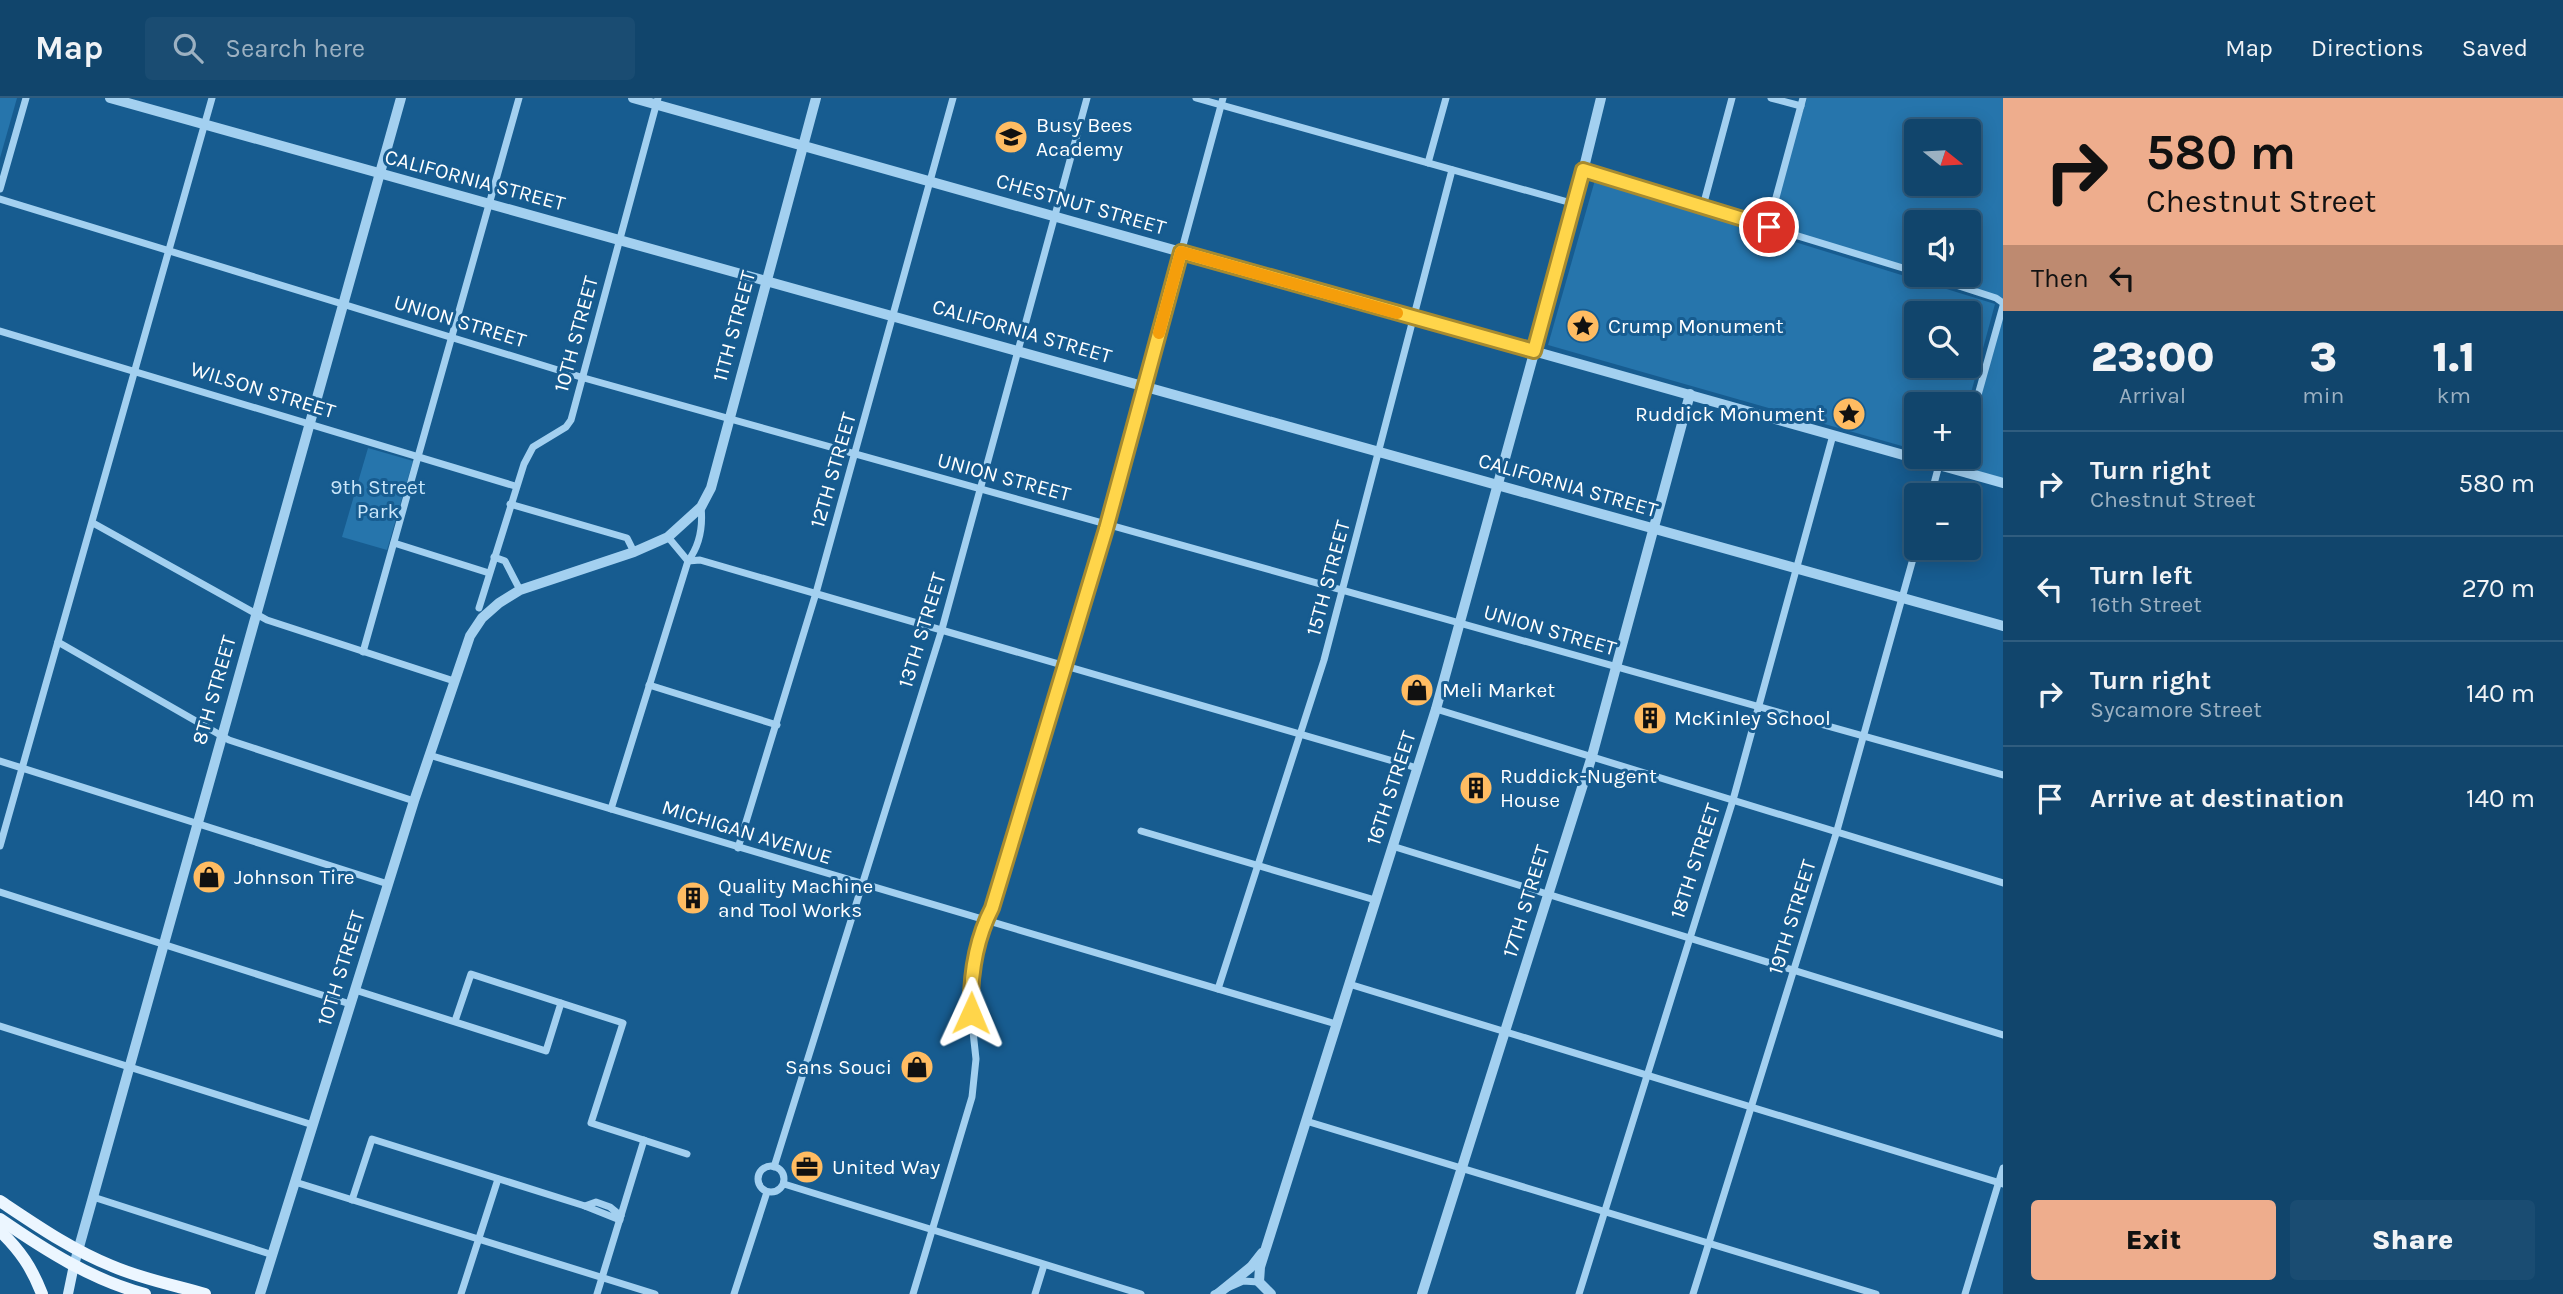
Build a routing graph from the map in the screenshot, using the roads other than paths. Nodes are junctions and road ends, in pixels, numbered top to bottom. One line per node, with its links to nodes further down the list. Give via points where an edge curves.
1 (26, 98): 25 (street)
2 (110, 98): 18 (street, CALIFORNIA STREET)
3 (212, 98): 18 (street)
4 (401, 98): 23 (street, 8TH STREET)
5 (519, 98): 27 (street)
6 (633, 98): 15 (street, CHESTNUT STREET)
7 (816, 98): 19 (street, 11TH STREET)
8 (953, 98): 24 (street, 12TH STREET)
9 (1087, 98): 30 (street, 13TH STREET)
10 (1196, 98): 16 (street)
11 (1446, 98): 20 (street)
12 (1601, 98): 22 (street, 16TH STREET)
13 (1732, 98): 29 (street)
14 (1771, 98): 17 (street)
15 (657, 101): 19 (street, CHESTNUT STREET); 32 (street, 10TH STREET)
16 (1222, 101): 20 (street); 34 (street)
17 (1802, 102): 31 (street)
18 (204, 125): 23 (street, CALIFORNIA STREET); 33 (street)
19 (803, 146): 24 (street, CHESTNUT STREET); 36 (street, 11TH STREET)
20 (1428, 163): 21 (street)
21 (1452, 170): 28 (street); 41 (street, 15TH STREET)
22 (1583, 170): 28 (street, 16TH STREET); 29 (street)
23 (379, 174): 27 (street, CALIFORNIA STREET); 38 (street, 8TH STREET)
24 (930, 181): 30 (street, CHESTNUT STREET); 40 (street, 12TH STREET)
25 (0, 189)
26 (0, 199): 33 (street, UNION STREET)
27 (489, 204): 32 (street, CALIFORNIA STREET); 43 (street)
28 (1575, 204): 45 (street, 16TH STREET)
29 (1703, 206): 31 (street)
30 (1055, 217): 34 (street, CHESTNUT STREET); 44 (street, 13TH STREET)
31 (1769, 227): 35 (street)
32 (621, 239): 36 (street, CALIFORNIA STREET); 47 (street, 10TH STREET)
33 (169, 251): 38 (street, UNION STREET); 46 (street)
34 (1181, 252): 41 (street, CHESTNUT STREET); 48 (street)
35 (1904, 268)
36 (766, 281): 40 (street, CALIFORNIA STREET); 51 (street, 11TH STREET)
37 (1962, 287): 39 (street, via 1996,298)
38 (344, 303): 43 (street, UNION STREET); 52 (street, 8TH STREET)
39 (2003, 305): 49 (street)
40 (895, 316): 44 (street, CALIFORNIA STREET); 55 (street, 12TH STREET)
41 (1413, 317): 45 (street, CHESTNUT STREET); 54 (street, 15TH STREET)
42 (0, 331): 46 (street, WILSON STREET)
43 (452, 337): 47 (street, UNION STREET); 57 (street)
44 (1018, 350): 48 (street, CALIFORNIA STREET); 63 (street, 13TH STREET)
45 (1534, 351): 50 (street, CHESTNUT STREET); 61 (street, 16TH STREET)
46 (135, 372): 52 (street, WILSON STREET); 66 (street)
47 (584, 377): 51 (street, UNION STREET); 62 (street, 10TH STREET, via 571,420 533,447)
48 (1144, 386): 54 (street, CALIFORNIA STREET); 67 (street)
49 (1979, 392)
50 (1690, 394): 53 (street, CHESTNUT STREET); 68 (street, 17TH STREET)
51 (729, 418): 55 (street, UNION STREET); 65 (street, 11TH STREET, via 711,488)
52 (309, 424): 57 (street, WILSON STREET); 81 (street, 8TH STREET)
53 (1833, 435): 56 (street, CHESTNUT STREET); 75 (street, 18TH STREET)
54 (1379, 451): 61 (street, CALIFORNIA STREET); 78 (street, 15TH STREET)
55 (856, 453): 63 (street, UNION STREET); 79 (street, 12TH STREET)
56 (1904, 455)
57 (418, 457): 62 (street, WILSON STREET); 70 (street)
58 (1953, 469): 59 (street, CHESTNUT STREET)
59 (1957, 470): 60 (street, CHESTNUT STREET)
60 (2003, 482)
61 (1497, 485): 68 (street, CALIFORNIA STREET); 83 (street, 16TH STREET)
62 (515, 486): 64 (street, 10TH STREET)
63 (981, 489): 67 (street, UNION STREET); 85 (street, 13TH STREET)
64 (510, 504): 71 (street, via 627,538); 72 (street, 10TH STREET)
65 (701, 507): 69 (street); 74 (street, 11TH STREET, via 702,523)
66 (93, 523): 81 (street); 86 (street)
67 (1107, 523): 78 (street, UNION STREET); 88 (street)
68 (1654, 529): 75 (street, CALIFORNIA STREET); 89 (street, 17TH STREET)
69 (668, 537): 71 (street); 74 (street)
70 (394, 543): 76 (street); 87 (street)
71 (634, 552): 77 (street)
72 (494, 557): 76 (street, 10TH STREET); 77 (street, via 505,561)
73 (1913, 560): 80 (street, 19TH STREET)
74 (688, 561): 79 (street, via 700,560); 91 (street, 11TH STREET)
75 (1797, 568): 80 (street, CALIFORNIA STREET); 92 (street, 18TH STREET)
76 (489, 573): 82 (street, 10TH STREET)
77 (520, 590): 82 (street)
78 (1343, 590): 83 (street, UNION STREET); 95 (street, 15TH STREET)
79 (816, 593): 85 (street); 94 (street, 12TH STREET)
80 (1902, 598): 84 (street, CALIFORNIA STREET); 97 (street, 19TH STREET)
81 (256, 613): 87 (street); 96 (street, 8TH STREET)
82 (481, 613): 90 (street, 10TH STREET)
83 (1460, 622): 89 (street, UNION STREET); 93 (street, 16TH STREET)
84 (2003, 626)
85 (942, 629): 88 (street); 116 (street, 13TH STREET)
86 (58, 642): 96 (street); 101 (street)
87 (363, 652): 90 (street)
88 (1065, 666): 95 (street); 120 (street)
89 (1616, 666): 92 (street, UNION STREET); 99 (street, 17TH STREET)
90 (454, 681): 98 (street, 10TH STREET)
91 (649, 685): 94 (street); 106 (street, 11TH STREET)
92 (1758, 707): 97 (street, UNION STREET); 104 (street, 18TH STREET)
93 (1436, 709): 99 (street); 102 (street, 16TH STREET)
94 (777, 725): 112 (street, 12TH STREET)
95 (1301, 733): 102 (street); 113 (street, 15TH STREET)
96 (221, 736): 105 (street); 107 (street, 8TH STREET)
97 (1864, 736): 103 (street, UNION STREET); 109 (street, 19TH STREET)
98 (429, 755): 105 (street, 10TH STREET); 106 (street, MICHIGAN AVENUE)
99 (1592, 756): 104 (street); 118 (street, 17TH STREET)
100 (0, 761): 101 (street)
101 (22, 768): 107 (street); 110 (street)
102 (1417, 768): 111 (street, 16TH STREET)
103 (2003, 775)
104 (1733, 800): 109 (street); 121 (street, 18TH STREET)
105 (414, 801): 115 (street, 10TH STREET)
106 (611, 809): 112 (street, MICHIGAN AVENUE)
107 (197, 824): 115 (street); 122 (street, 8TH STREET)
108 (1141, 831): 113 (street)
109 (1836, 834): 114 (street); 123 (street, 19TH STREET)
110 (0, 846)
111 (1392, 846): 118 (street); 119 (street, 16TH STREET)
112 (738, 848): 116 (street, MICHIGAN AVENUE)
113 (1259, 865): 119 (street); 125 (street, 15TH STREET)
114 (2003, 883)
115 (388, 884): 126 (street, 10TH STREET)
116 (862, 884): 120 (street, MICHIGAN AVENUE); 141 (street, 13TH STREET)
117 (0, 892): 122 (street)
118 (1548, 896): 121 (street); 132 (street, 17TH STREET)
119 (1375, 901): 124 (street, 16TH STREET)
120 (985, 921): 125 (street, MICHIGAN AVENUE); 156 (street, via 970,989 976,1059 972,1097)
121 (1689, 939): 123 (street); 135 (street, 18TH STREET)
122 (163, 944): 128 (street); 134 (street, 8TH STREET)
123 (1793, 970): 133 (street); 136 (street, 19TH STREET)
124 (1349, 984): 130 (street, 16TH STREET); 132 (street)
125 (1218, 989): 130 (street, MICHIGAN AVENUE)
126 (355, 990): 128 (street, 10TH STREET); 129 (street)
127 (561, 1003): 129 (street, via 471,974); 129 (street, via 546,1051); 139 (street, via 623,1023 591,1124)
128 (350, 1004): 138 (street, 10TH STREET)
129 (455, 1021)
130 (1336, 1024): 137 (street, 16TH STREET)
131 (0, 1026): 134 (street)
132 (1506, 1032): 135 (street); 142 (street, 17TH STREET)
133 (2003, 1035)
134 (128, 1067): 138 (street); 149 (street, 8TH STREET)
135 (1647, 1075): 136 (street); 152 (street, 18TH STREET)
136 (1752, 1107): 146 (street); 158 (street, 19TH STREET)
137 (1306, 1121): 142 (street); 159 (street, 16TH STREET)
138 (313, 1125): 145 (street, 10TH STREET)
139 (644, 1140): 140 (street); 153 (street)
140 (687, 1154)
141 (774, 1167): 147 (street, via 784,1175); 148 (street, via 766,1167 759,1177)
142 (1463, 1167): 152 (street); 181 (street, 17TH STREET)
143 (2003, 1168): 146 (street)
144 (498, 1179): 150 (street, via 372,1139); 153 (street, via 585,1206 596,1202); 157 (street)
145 (295, 1182): 150 (street); 161 (street, 10TH STREET)
146 (2001, 1183): 185 (street)
147 (783, 1184): 148 (street, via 778,1191); 156 (street)
148 (767, 1192): 176 (street)
149 (93, 1197): 160 (street, 8TH STREET); 161 (street)
150 (352, 1200): 157 (street)
151 (0, 1201): 160 (main road)
152 (1604, 1211): 158 (street); 182 (street, 18TH STREET)
153 (621, 1218): 164 (street)
154 (0, 1219): 162 (main road)
155 (0, 1231): 168 (main road, via 19,1249)
156 (933, 1231): 163 (street); 177 (street)
157 (479, 1240): 164 (street); 173 (street)
158 (1709, 1243): 166 (street); 183 (street, 19TH STREET)
159 (1266, 1247): 165 (street, 16TH STREET); 167 (street, via 1251,1266)
160 (78, 1250): 162 (street, 8TH STREET); 171 (main road, via 130,1273)
161 (273, 1255): 172 (street, 10TH STREET)
162 (74, 1265): 169 (main road, 8TH STREET); 170 (main road)
163 (1044, 1265): 178 (street); 179 (street)
164 (602, 1278): 174 (street); 175 (street)
165 (1259, 1282): 167 (street, via 1243,1281); 180 (street)
166 (1855, 1291): 184 (street)
167 (1216, 1293)
168 (42, 1294)
169 (68, 1294)
170 (145, 1294)
171 (205, 1294)
172 (260, 1294)
173 (461, 1294)
174 (597, 1294)
175 (655, 1294)
176 (734, 1294)
177 (914, 1294)
178 (1035, 1294)
179 (1140, 1294)
180 (1271, 1294)
181 (1422, 1294)
182 (1578, 1294)
183 (1693, 1294)
184 (1876, 1294)
185 (1965, 1294)

